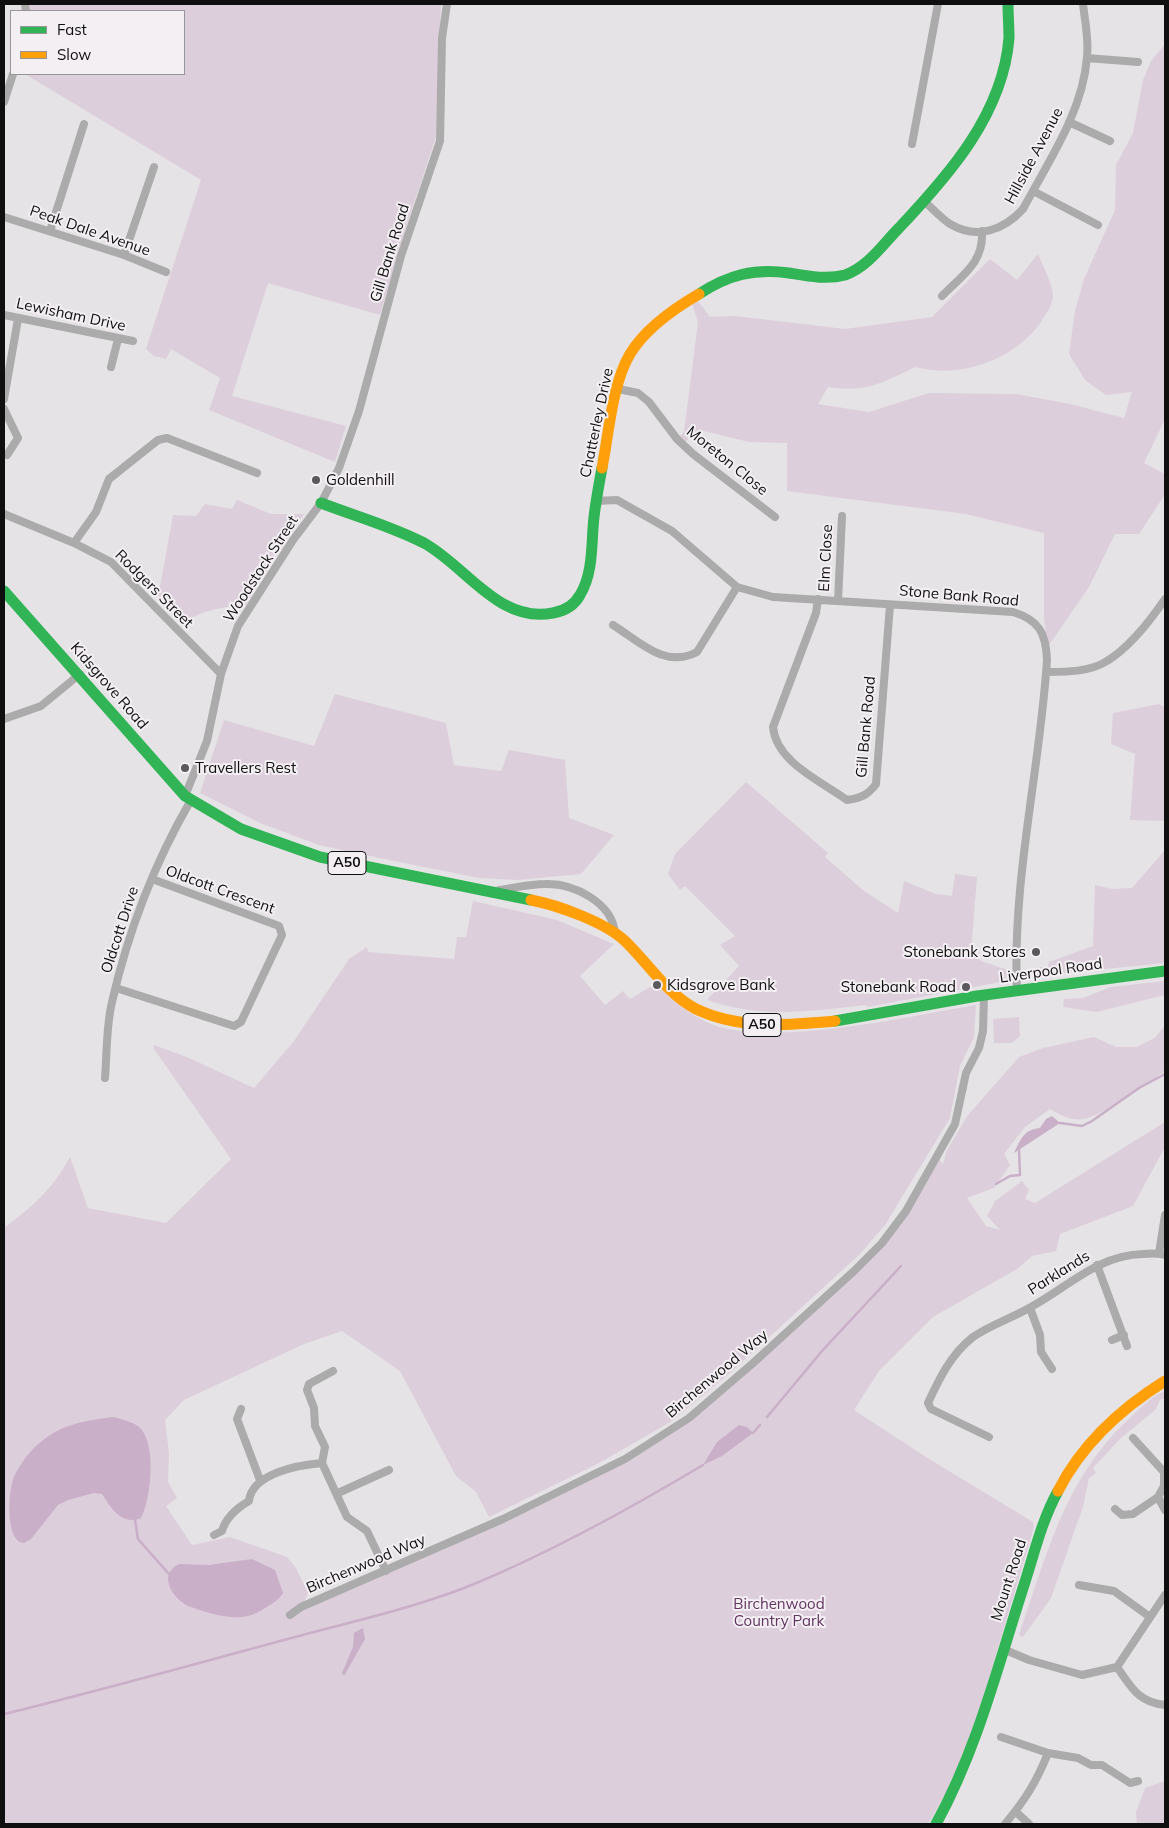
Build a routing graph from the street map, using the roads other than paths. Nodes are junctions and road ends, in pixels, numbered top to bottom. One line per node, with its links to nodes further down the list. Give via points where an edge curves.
1 (447, 4): 34 (street, Gill Bank Road, via 442,38 440,141 401,256 359,411 339,468)
2 (938, 4): 12 (street)
3 (1008, 4): 15 (street, Chatterley Drive, via 1008,50 993,103 950,171)
4 (1083, 4): 5 (street, Hillside Avenue)
5 (1088, 58): 6 (street); 9 (street, Hillside Avenue, via 1082,90)
6 (1138, 62)
7 (13, 75): 8 (street)
8 (4, 102)
9 (1070, 122): 11 (street); 14 (street, Hillside Avenue)
10 (84, 124): 18 (street)
11 (1110, 141)
12 (912, 144)
13 (154, 166): 20 (street)
14 (1033, 191): 17 (street); 19 (street, Hillside Avenue, via 1013,221)
15 (924, 201): 19 (street, Hillside Avenue, via 950,224); 28 (street, Chatterley Drive, via 873,255 843,275 767,270 742,274 714,284 639,340 627,360)
16 (4, 217): 18 (street, Peak Dale Avenue)
17 (1098, 225)
18 (50, 231): 20 (street, Peak Dale Avenue)
19 (982, 232): 22 (street, via 983,246 978,258)
20 (124, 255): 21 (street, Peak Dale Avenue)
21 (166, 272)
22 (942, 296)
23 (4, 314): 24 (street, Lewisham Drive)
24 (18, 319): 25 (street, Lewisham Drive); 29 (street)
25 (118, 339): 26 (street, Lewisham Drive); 27 (street)
26 (133, 342)
27 (111, 367)
28 (618, 389): 33 (street, Chatterley Drive); 37 (street, Moreton Close, via 638,393 650,402 677,440)
29 (4, 399)
30 (4, 409): 31 (street, via 21,439)
31 (7, 455)
32 (257, 473): 38 (street, via 167,438 158,440 109,479 96,512)
33 (596, 501): 34 (street, Chatterley Drive, via 584,587 575,602 564,610 542,615 516,610 493,600 436,549); 39 (street, Stone Bank Road, via 617,500 672,531)
34 (321, 503): 48 (street, Woodstock Street, via 293,540 238,626)
35 (4, 514): 38 (street, Rodgers Street)
36 (842, 516): 43 (street, Elm Close)
37 (775, 517)
38 (74, 543): 48 (street, Rodgers Street, via 111,562)
39 (737, 586): 41 (street, Stone Bank Road, via 773,597); 45 (street, via 697,652 686,658 664,657)
40 (4, 591): 47 (street, Kidsgrove Road / A50)
41 (818, 599): 43 (street, Stone Bank Road); 44 (street, Gill Bank Road, via 816,613 773,727 774,738 792,761 847,800 869,793 876,784)
42 (1165, 599): 46 (street, via 1132,640 1106,662 1070,672)
43 (838, 601): 44 (street, Stone Bank Road)
44 (890, 605): 46 (street, Stone Bank Road, via 1013,612 1027,616 1043,635)
45 (613, 625)
46 (1047, 672): 56 (street, Stone Bank Road, via 1020,890)
47 (80, 674): 49 (street, via 41,706); 50 (street, Kidsgrove Road / A50)
48 (221, 674): 50 (street, Woodstock Street, via 207,741)
49 (4, 719)
50 (188, 798): 51 (street, Oldcott Drive); 52 (street, A50, via 241,829 320,857)
51 (152, 879): 55 (street, Oldcott Drive); 55 (street, Oldcott Crescent, via 279,926 282,935 241,1022 234,1026)
52 (489, 892): 53 (street, A50, via 556,906); 53 (street, via 547,884 564,886 589,896 602,907 613,921)
53 (616, 934): 57 (street, Liverpool Road / A50, via 684,1001 735,1022 762,1025 852,1019)
54 (1165, 971): 56 (street, Liverpool Road / A50)
55 (116, 988): 58 (street, Oldcott Drive, via 107,1041)
56 (1017, 990): 57 (street, Liverpool Road / A50)
57 (984, 995): 82 (street, Birchenwood Way, via 983,1031 979,1048 966,1073 956,1124 906,1211 882,1243 849,1276 708,1403 656,1441 503,1519)
58 (105, 1078)
59 (1165, 1215): 60 (street)
60 (1162, 1254): 61 (street, Parklands, via 1134,1254)
61 (1097, 1265): 62 (street, Parklands); 63 (street)
62 (1030, 1308): 66 (street, via 1040,1336 1041,1352); 70 (street, Parklands, via 973,1337 943,1371 928,1403 931,1409)
63 (1124, 1335): 64 (street); 65 (street)
64 (1112, 1340)
65 (1128, 1346)
66 (1052, 1369)
67 (333, 1371): 72 (street, via 309,1384 307,1390 314,1408 315,1426 324,1447)
68 (1165, 1381): 89 (street, Mount Road, via 1144,1393 1103,1427 1061,1485 1042,1526)
69 (241, 1409): 74 (street, via 237,1420)
70 (990, 1437)
71 (1133, 1438): 76 (street, via 1164,1472 1164,1486)
72 (322, 1463): 74 (street, via 298,1465); 75 (street)
73 (389, 1470): 75 (street)
74 (260, 1480): 81 (street, via 248,1501 237,1508 222,1531)
75 (338, 1493): 82 (street, via 347,1517 367,1531)
76 (1158, 1497): 78 (street); 79 (street, via 1133,1514)
77 (1115, 1510): 79 (street)
78 (1165, 1510)
79 (1122, 1515): 80 (street)
80 (1117, 1523)
81 (214, 1535)
82 (386, 1571): 86 (street, Birchenwood Way)
83 (1079, 1585): 88 (street, via 1114,1592)
84 (1165, 1595): 88 (street)
85 (295, 1600): 86 (street, Birchenwood Way)
86 (299, 1609): 87 (street, Birchenwood Way)
87 (290, 1615)
88 (1150, 1617): 90 (street)
89 (1003, 1649): 90 (street, via 1082,1675); 96 (street, Mount Road, via 956,1788)
90 (1117, 1667): 91 (street, via 1136,1693 1150,1704)
91 (1165, 1705)
92 (1001, 1738): 93 (street)
93 (1048, 1753): 94 (street, via 1102,1765 1130,1783); 95 (street, via 1036,1784)
94 (1138, 1782)
95 (1016, 1812): 97 (street); 98 (street)
96 (936, 1824)
97 (1005, 1824)
98 (1029, 1824)

